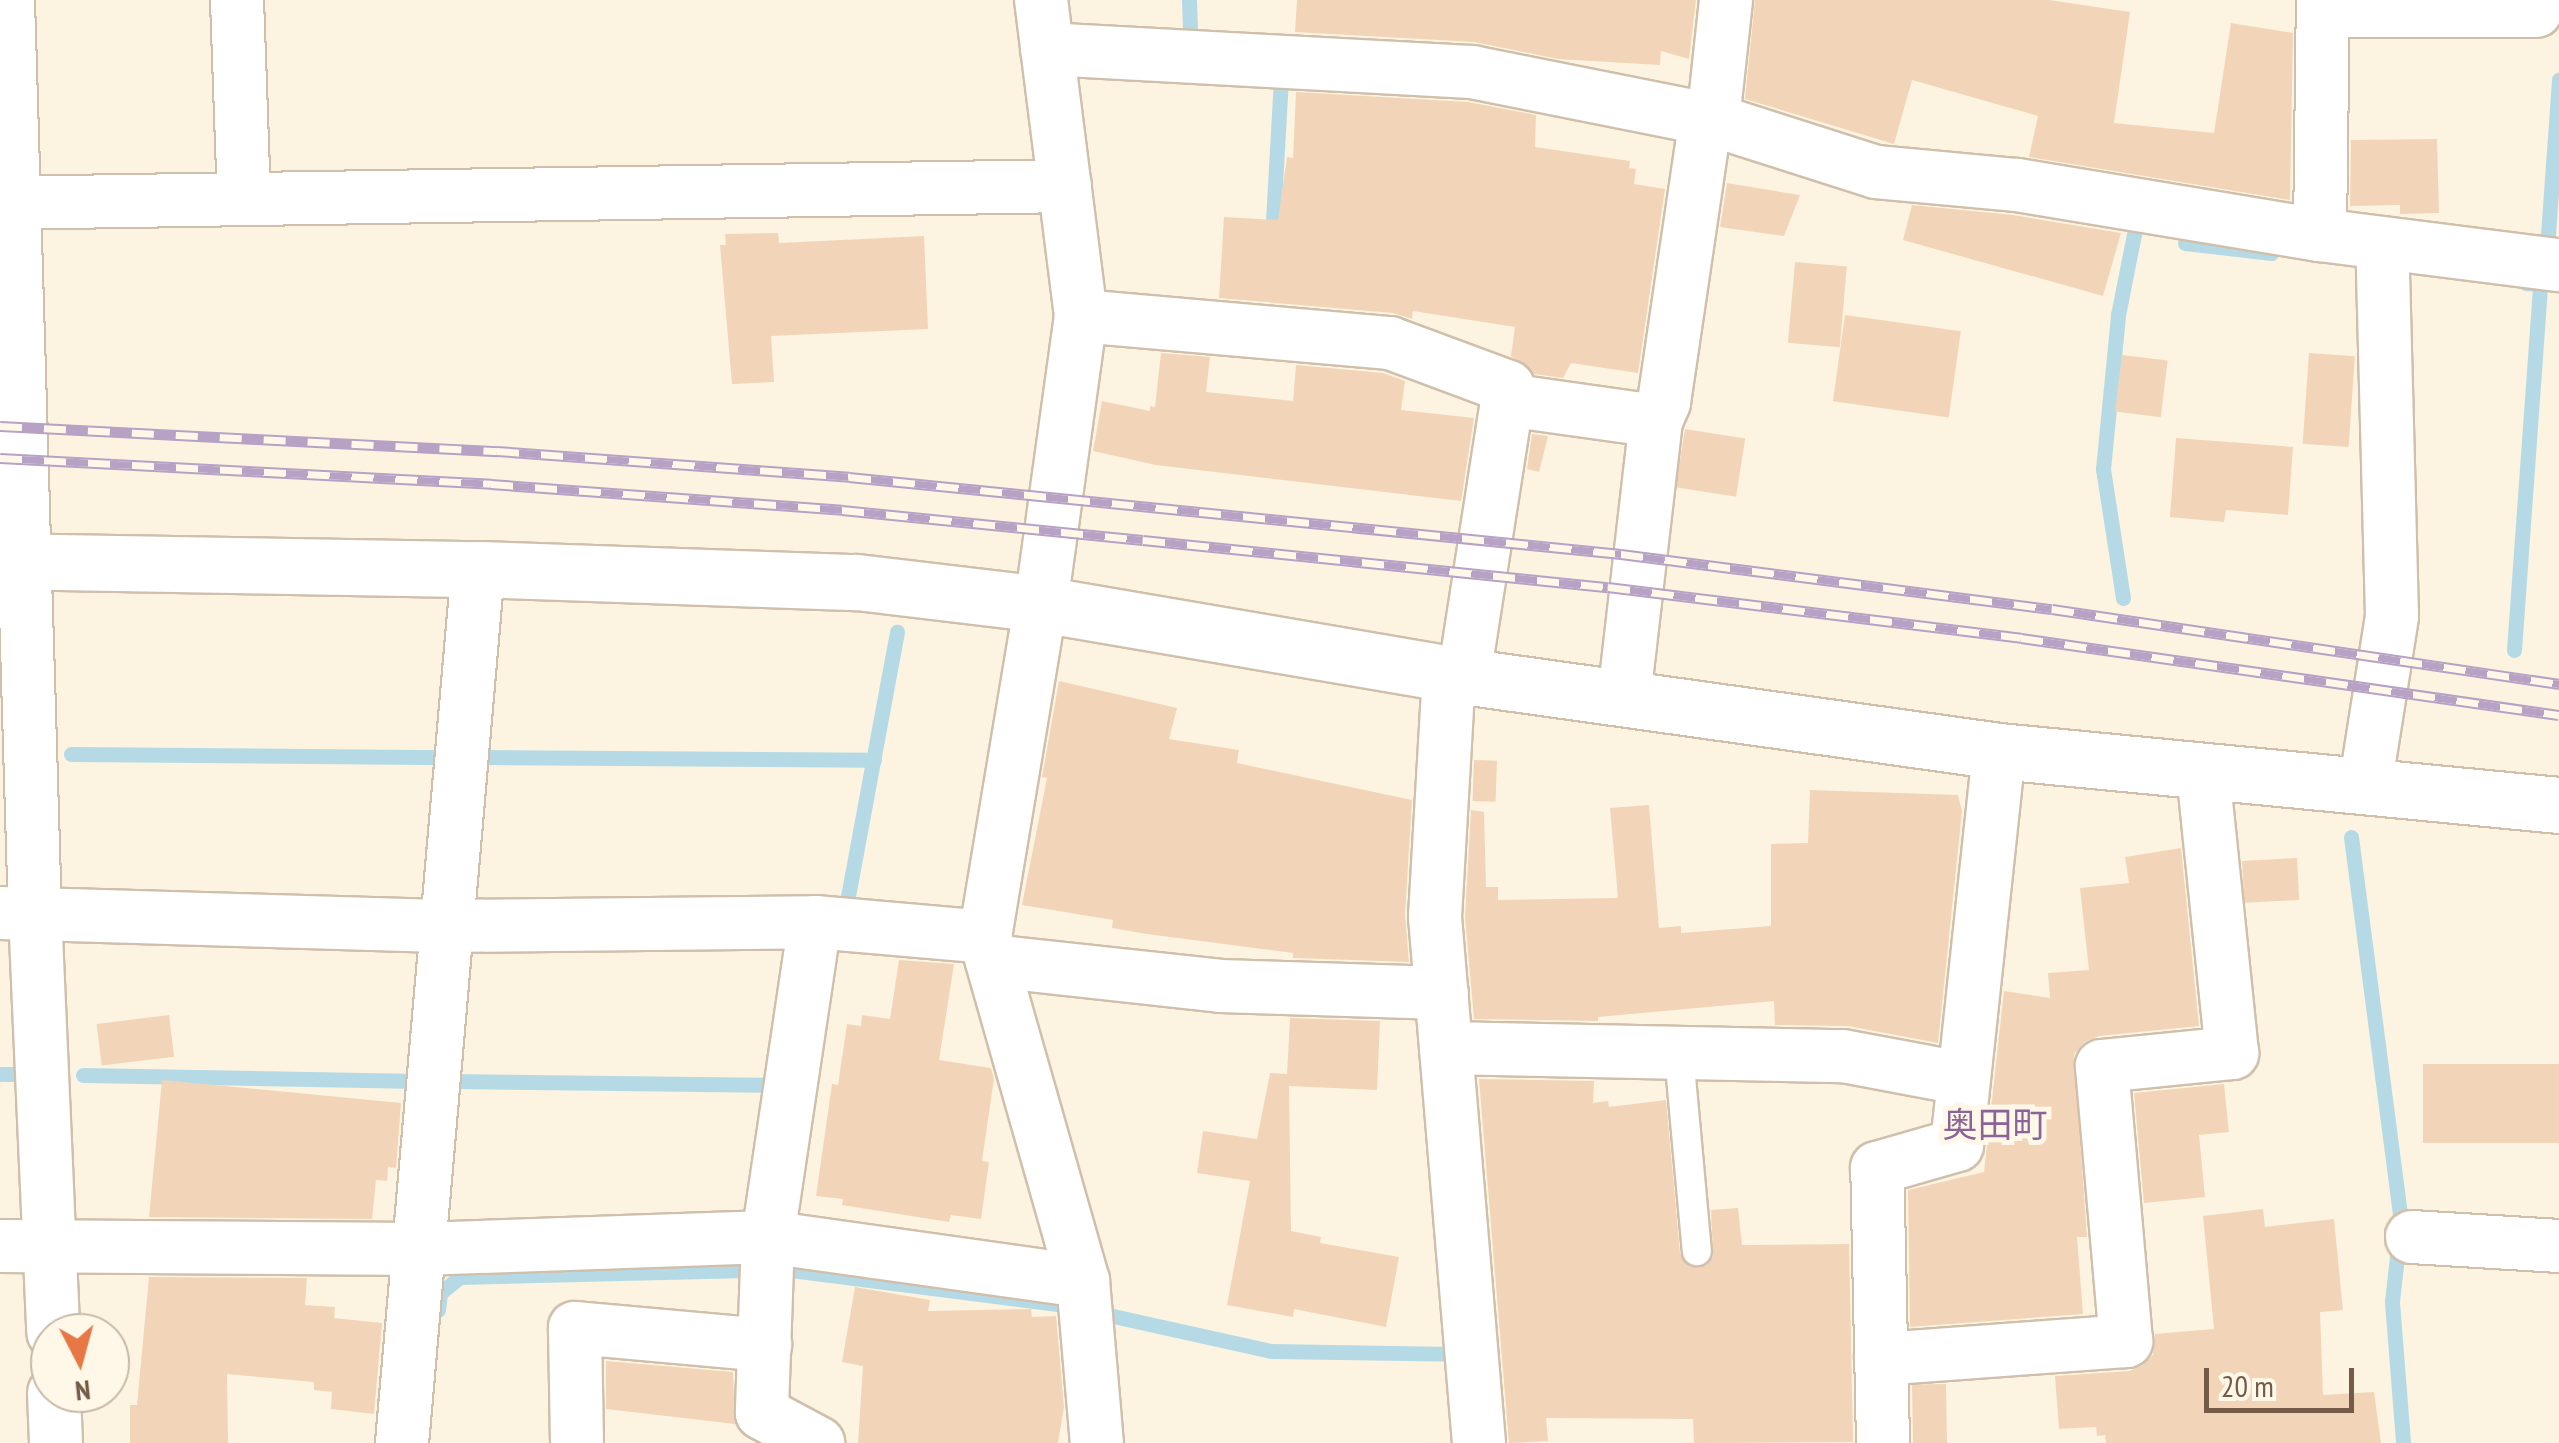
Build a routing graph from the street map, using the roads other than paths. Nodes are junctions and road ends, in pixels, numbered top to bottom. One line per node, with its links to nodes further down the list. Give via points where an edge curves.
1 (8, 0): 10 (street)
2 (236, 0): 9 (street)
3 (1726, 0): 7 (street)
4 (2323, 5): 5 (street); 11 (street)
5 (2536, 11)
6 (1044, 25): 7 (street, via 1472,72); 8 (street)
7 (1710, 120): 11 (street, via 1876,172 2017,185); 16 (street)
8 (1064, 186): 9 (street); 14 (street)
9 (244, 198): 10 (street)
10 (7, 203): 17 (street)
11 (2320, 236): 12 (street)
12 (2382, 243): 13 (street); 24 (street, via 2392,616)
13 (2559, 265)
14 (1081, 316): 15 (street, via 1390,343 1508,387); 19 (street)
15 (1507, 400): 16 (street); 20 (street)
16 (1656, 421): 21 (street)
17 (12, 561): 18 (street); 26 (street)
18 (478, 569): 19 (street, via 858,582); 28 (street)
19 (1040, 604): 20 (street); 29 (street)
20 (1457, 675): 21 (street); 30 (street, via 1436,917)
21 (1624, 697): 22 (street)
22 (1999, 752): 23 (street); 33 (street)
23 (2203, 771): 24 (street); 43 (street, via 2232,1054 2102,1066 2126,1341)
24 (2365, 786): 25 (street)
25 (2559, 805)
26 (18, 913): 28 (street); 36 (street)
27 (815, 922): 28 (street); 29 (street); 35 (street)
28 (448, 926): 38 (street)
29 (988, 949): 30 (street, via 1222,986); 40 (street)
30 (1442, 993): 31 (street)
31 (1446, 1048): 32 (street); 50 (street)
32 (1679, 1056): 33 (street, via 1843,1056); 39 (lane)
33 (1961, 1078): 43 (street, via 1958,1145 1877,1168)
34 (2412, 1237): 37 (street)
35 (768, 1238): 38 (street); 40 (street); 42 (street)
36 (25, 1246): 38 (street); 41 (street)
37 (2559, 1246)
38 (422, 1249): 46 (street)
39 (1697, 1251)
40 (1083, 1280): 49 (street)
41 (46, 1313)
42 (764, 1345): 47 (street, via 574,1328); 48 (street, via 762,1413)
43 (1881, 1359): 51 (street)
44 (55, 1413): 45 (street)
45 (56, 1443)
46 (402, 1443)
47 (577, 1443)
48 (818, 1443)
49 (1097, 1443)
50 (1479, 1443)
51 (1883, 1443)

